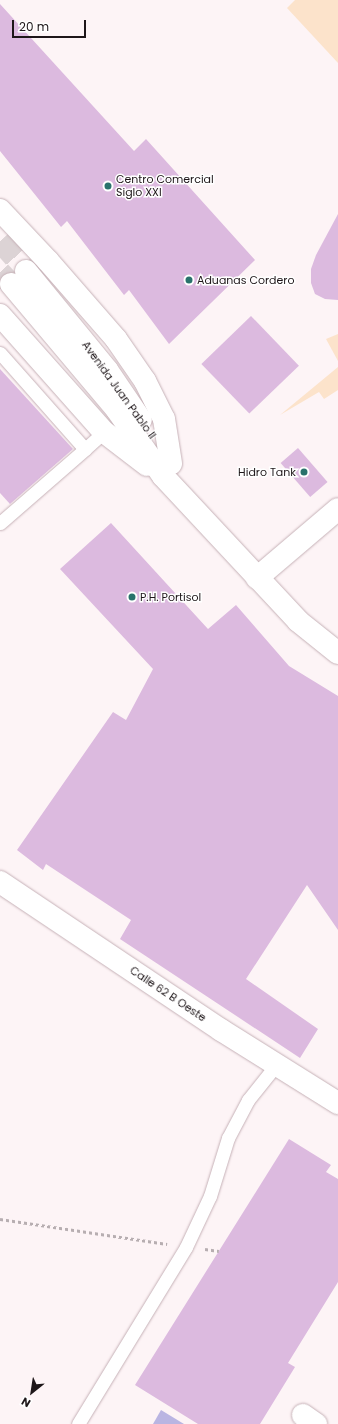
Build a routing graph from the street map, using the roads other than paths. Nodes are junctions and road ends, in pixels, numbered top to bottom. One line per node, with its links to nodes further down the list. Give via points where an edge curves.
1 (0, 210): 7 (main road, via 116,339 145,381 164,419)
2 (19, 278): 7 (main road, Avenida Juan Pablo II, via 117,410)
3 (0, 315): 5 (main road)
4 (0, 353): 6 (lane)
5 (104, 432): 6 (lane); 7 (main road)
6 (85, 449): 9 (lane)
7 (167, 470): 10 (main road, Avenida Juan Pablo II, via 199,517)
8 (338, 509): 10 (main road)
9 (0, 523)
10 (256, 578): 11 (main road, Avenida Juan Pablo II, via 298,621)
11 (338, 653)
12 (0, 882): 13 (main road, Calle 62 B Oeste)
13 (276, 1065): 14 (main road, Calle 62 B Oeste); 15 (lane, via 248,1100 228,1138 210,1196 186,1247)
14 (338, 1104)
15 (78, 1424)

